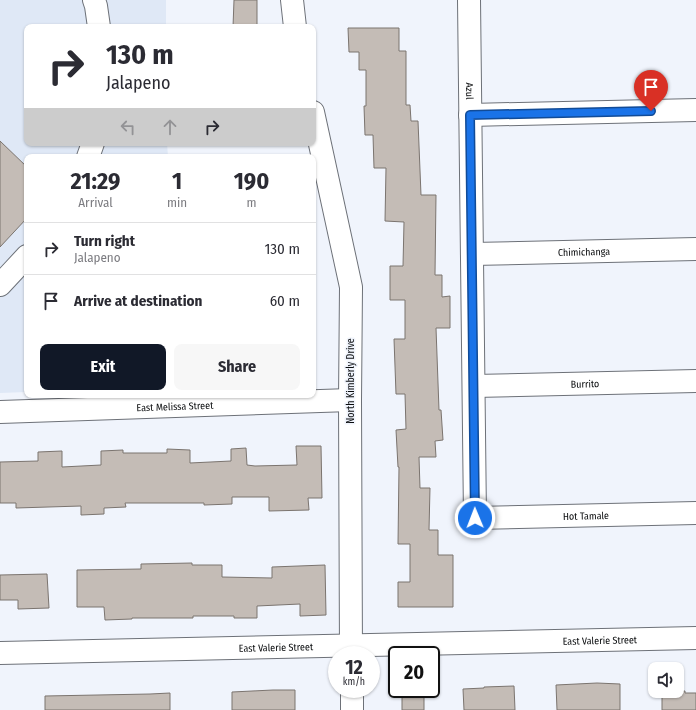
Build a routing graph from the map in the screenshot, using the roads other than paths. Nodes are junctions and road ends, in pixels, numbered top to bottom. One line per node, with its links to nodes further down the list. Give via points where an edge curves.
1 (94, 0): 4 (street)
2 (292, 0): 5 (street)
3 (469, 0): 7 (street, Azul)
4 (99, 24)
5 (296, 24)
6 (696, 110): 7 (street)
7 (470, 115): 10 (street, Azul)
8 (316, 126): 15 (street, North Kimberly Drive, via 351,288)
9 (696, 249): 10 (street, Chimichanga)
10 (472, 254): 14 (street, Azul)
11 (24, 259): 12 (street)
12 (0, 285)
13 (696, 381): 14 (street, Burrito)
14 (474, 386): 18 (street, Azul)
15 (350, 400): 16 (street, East Melissa Street); 20 (street, North Kimberly Drive)
16 (0, 412)
17 (696, 513): 18 (street, Hot Tamale)
18 (475, 518)
19 (696, 638): 21 (street, East Valerie Street)
20 (351, 646)
21 (380, 650)
22 (328, 651): 23 (street, East Valerie Street)
23 (0, 654)
24 (352, 698): 25 (street)
25 (352, 710)

